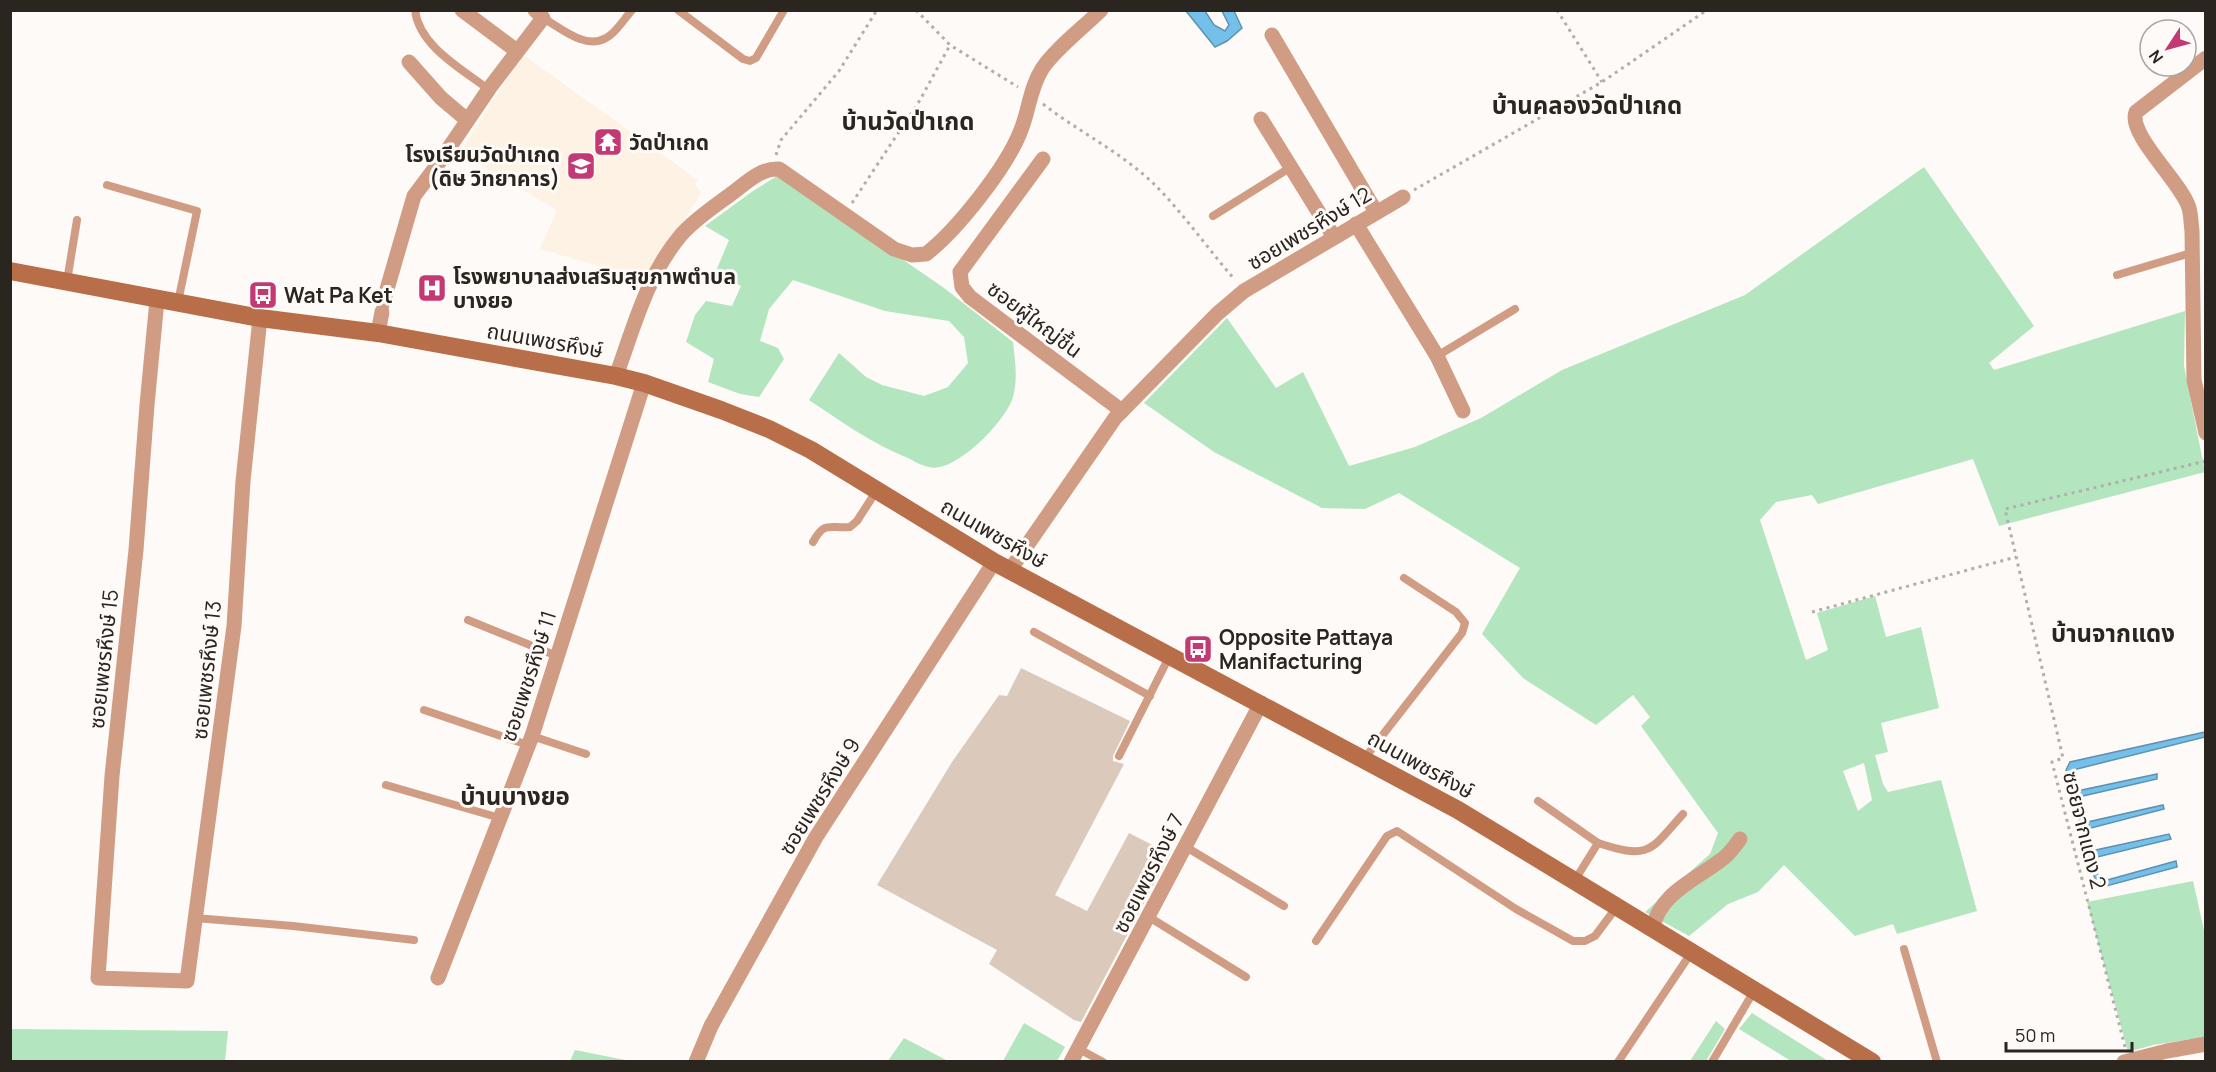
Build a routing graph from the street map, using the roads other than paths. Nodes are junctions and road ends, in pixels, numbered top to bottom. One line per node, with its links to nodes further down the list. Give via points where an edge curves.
1 (415, 10): 12 (lane, via 426,38)
2 (462, 10): 9 (street)
3 (632, 10): 7 (lane, via 608,38 595,42 583,41)
4 (678, 10): 5 (lane, via 750,61 756,58)
5 (784, 10)
6 (1101, 10): 34 (street, via 1043,68 1030,94 1021,130 983,193 926,254 902,253 779,169 761,172 683,233 650,281)
7 (539, 14): 9 (street)
8 (1272, 35): 19 (street)
9 (518, 51): 12 (street)
10 (2205, 58): 24 (street, via 2136,112 2134,119 2136,130 2189,207)
11 (409, 62): 14 (street)
12 (488, 89): 14 (street)
13 (1261, 119): 16 (street)
14 (467, 120): 32 (street, via 414,196)
15 (1042, 159): 37 (street, ซอยผู้ใหญ่ชื้น, via 960,272 962,287 970,297)
16 (1292, 167): 20 (lane); 23 (street)
17 (107, 185): 29 (lane, via 197,212)
18 (1403, 196): 19 (street, ซอยเพชรหึงษ์ 12)
19 (1376, 212): 22 (street, ซอยเพชรหึงษ์ 12)
20 (1213, 216)
21 (78, 220): 27 (lane)
22 (1356, 224): 23 (street, ซอยเพชรหึงษ์ 12); 33 (street)
23 (1334, 237): 37 (street, ซอยเพชรหึงษ์ 12, via 1244,291)
24 (2191, 253): 26 (lane); 36 (street, via 2194,380)
25 (10, 271): 27 (main road, ถนนเพชรหึงษ์)
26 (2117, 275)
27 (67, 282): 28 (main road, ถนนเพชรหึงษ์)
28 (157, 300): 29 (main road, ถนนเพชรหึงษ์); 74 (street, ซอยเพชรหึงษ์ 15, via 112,776 98,978)
29 (178, 304): 31 (main road, ถนนเพชรหึงษ์)
30 (1515, 309): 33 (lane)
31 (260, 318): 32 (main road, ถนนเพชรหึงษ์); 66 (street, ซอยเพชรหึงษ์ 13, via 243,481 234,626)
32 (378, 333): 34 (main road, ถนนเพชรหึงษ์)
33 (1437, 356): 38 (street)
34 (616, 376): 35 (main road, ถนนเพชรหึงษ์)
35 (644, 383): 40 (main road, ถนนเพชรหึงษ์, via 770,429); 46 (street, ซอยเพชรหึงษ์ 11)
36 (2203, 400): 39 (street)
37 (1122, 411): 42 (street, ซอยเพชรหึงษ์ 12)
38 (1463, 411)
39 (2205, 433)
40 (877, 490): 41 (lane, via 850,527 824,527); 42 (main road, ถนนเพชรหึงษ์)
41 (813, 542)
42 (1002, 566): 47 (main road, ถนนเพชรหึงษ์); 81 (street, ซอยเพชรหึงษ์ 9, via 816,837 711,1026)
43 (1404, 578): 54 (lane, via 1456,612 1465,623 1462,633)
44 (468, 620): 46 (lane)
45 (1034, 632): 48 (lane)
46 (557, 656): 51 (street, ซอยเพชรหึงษ์ 11)
47 (1170, 656): 48 (lane); 49 (main road, ถนนเพชรหึงษ์)
48 (1150, 696): 53 (lane)
49 (1261, 703): 54 (main road, ถนนเพชรหึงษ์); 61 (street, ซอยเพชรหึงษ์ 7)
50 (424, 710): 51 (lane)
51 (530, 740): 52 (lane); 58 (street, ซอยเพชรหึงษ์ 11)
52 (586, 754)
53 (1119, 756)
54 (1364, 759): 62 (main road, ถนนเพชรหึงษ์)
55 (386, 785): 58 (lane)
56 (1538, 801): 60 (lane)
57 (1683, 814): 60 (lane, via 1654,847 1619,850)
58 (500, 818): 73 (street, ซอยเพชรหึงษ์ 11)
59 (1740, 839): 67 (street, via 1722,860 1665,900 1655,915)
60 (1598, 843): 62 (lane)
61 (1186, 847): 63 (lane); 65 (street, ซอยเพชรหึงษ์ 7)
62 (1575, 880): 64 (main road, ถนนเพชรหึงษ์)
63 (1284, 906)
64 (1617, 907): 67 (main road, ถนนเพชรหึงษ์); 69 (lane, via 1596,936 1585,941 1573,940 1516,909 1397,831 1387,836)
65 (1149, 917): 72 (lane); 77 (street, ซอยเพชรหึงษ์ 7)
66 (195, 918): 68 (lane); 74 (street, ซอยเพชรหึงษ์ 13, via 187,981)
67 (1653, 928): 71 (main road, ถนนเพชรหึงษ์)
68 (414, 940)
69 (1316, 941)
70 (1904, 949): 86 (lane)
71 (1692, 952): 75 (main road, ถนนเพชรหึงษ์); 83 (lane)
72 (1246, 977)
73 (438, 978)
74 (142, 979)
75 (1754, 991): 78 (main road, ถนนเพชรหึงษ์); 84 (lane)
76 (2205, 1044): 79 (street)
77 (1075, 1055): 82 (lane)
78 (1849, 1056): 85 (main road, ถนนเพชรหึงษ์)
79 (2168, 1056): 80 (street)
80 (2126, 1061)
81 (696, 1062)
82 (1103, 1062)
83 (1618, 1062)
84 (1712, 1062)
85 (1872, 1062)
86 (1937, 1062)

